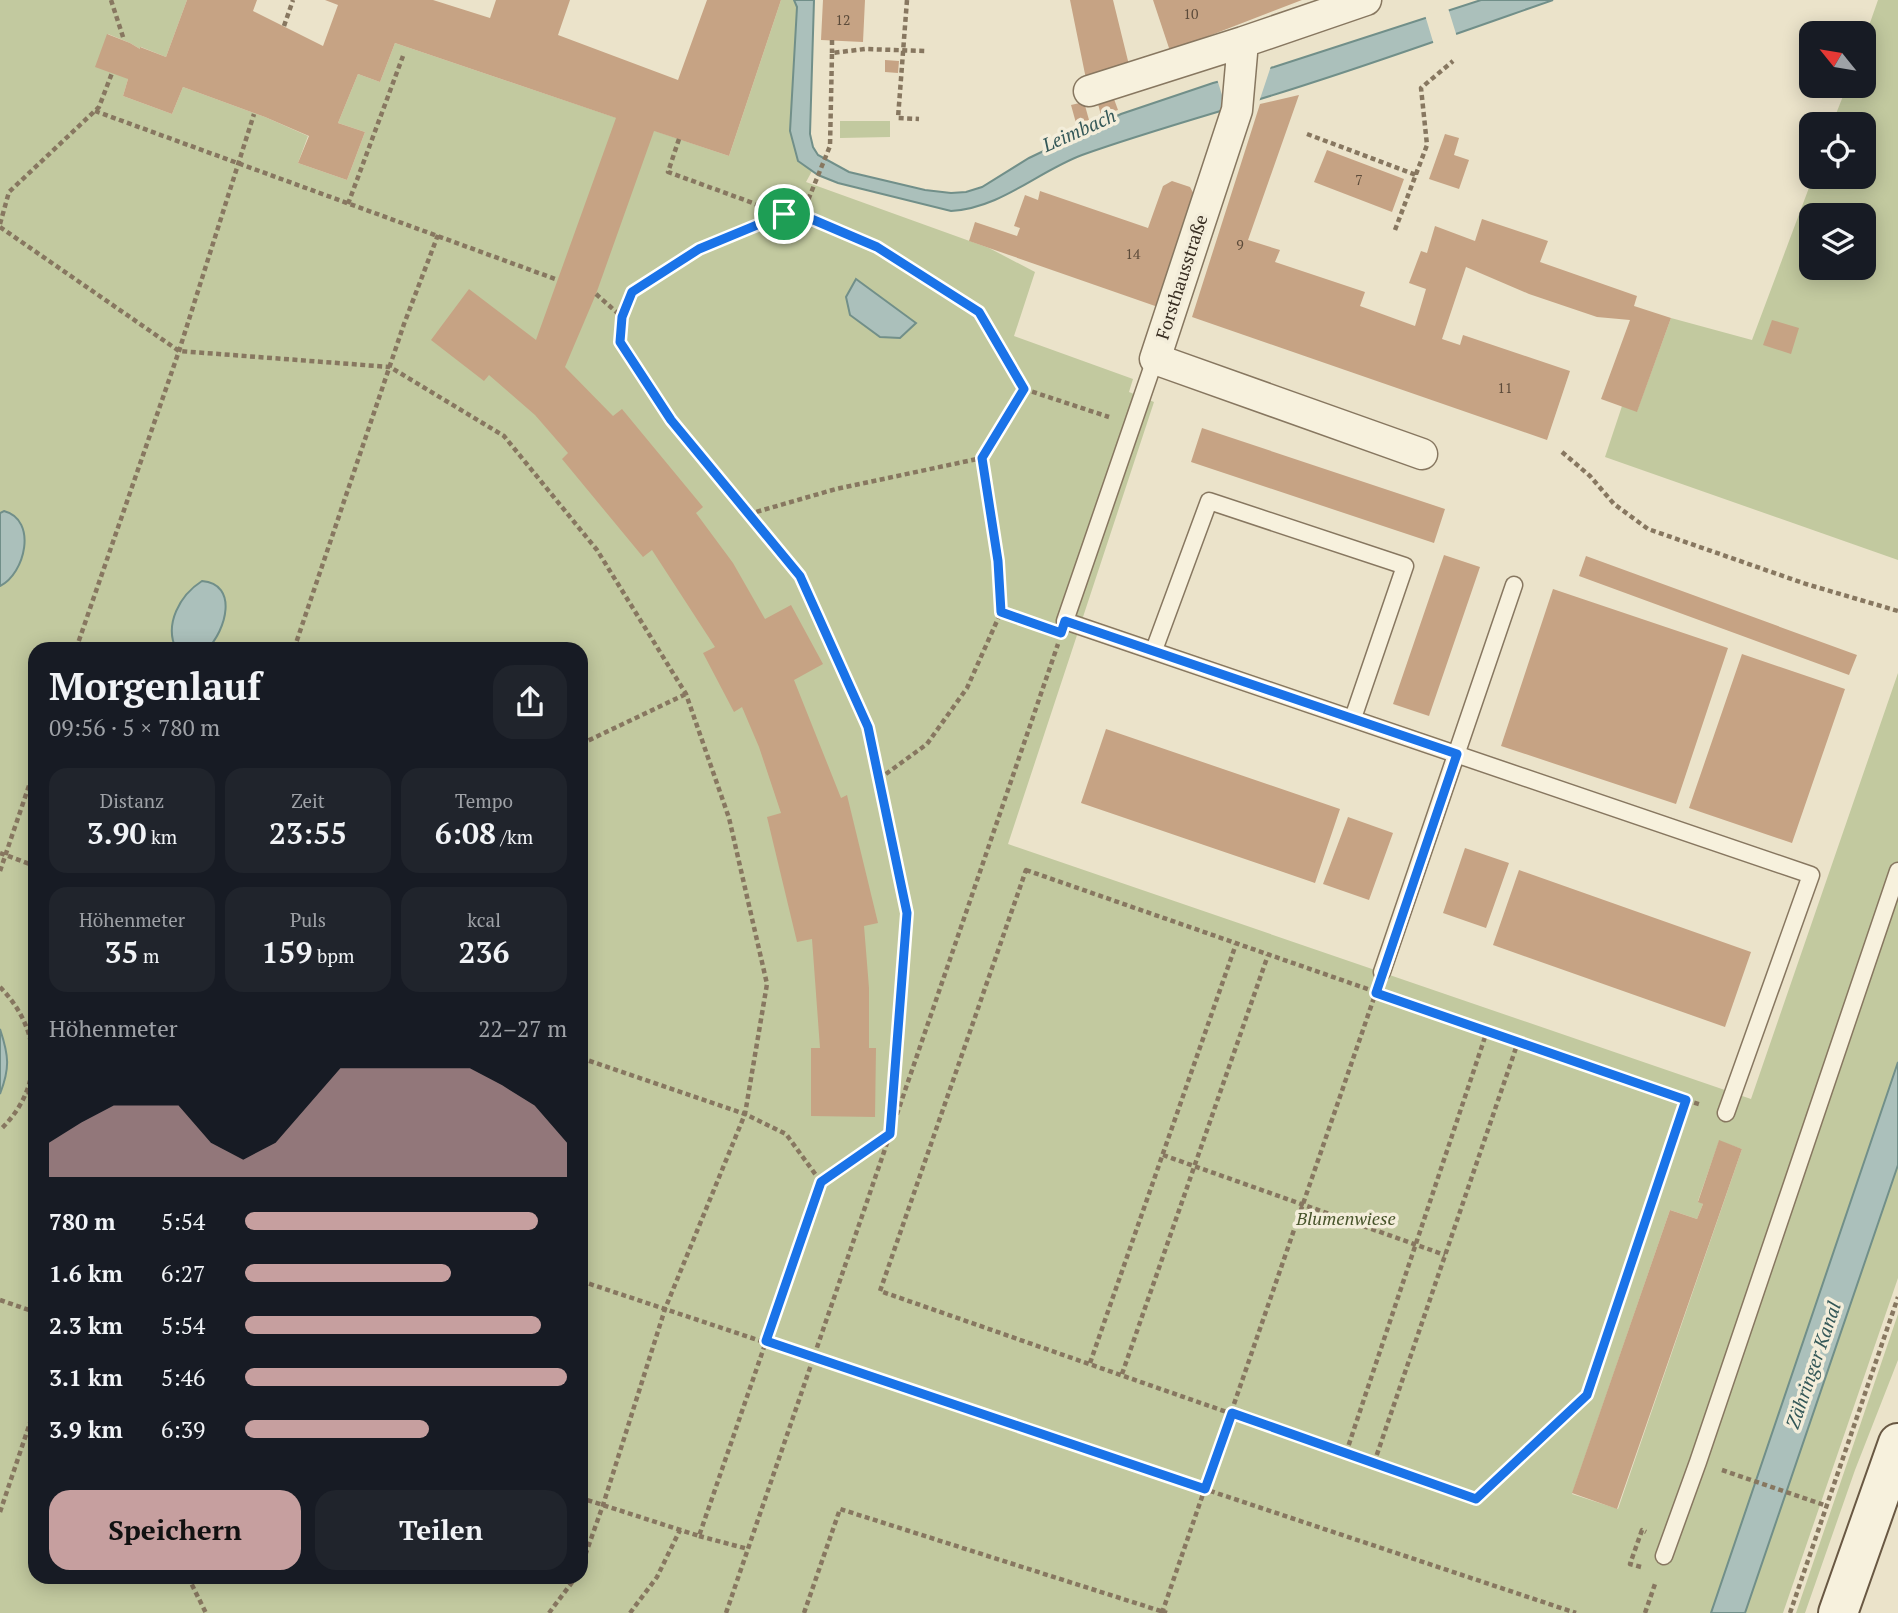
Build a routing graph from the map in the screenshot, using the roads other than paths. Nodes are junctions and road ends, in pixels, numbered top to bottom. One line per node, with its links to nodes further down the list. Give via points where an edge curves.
1 (1366, 0): 2 (street)
2 (1243, 42): 3 (street); 4 (street, Forsthausstraße, via 1237,110)
3 (1089, 91)
4 (1155, 359): 5 (street, Forsthausstraße); 7 (lane, via 1063,627)
5 (1422, 454)
6 (1514, 585): 9 (lane)
7 (1154, 650): 8 (lane); 8 (lane, via 1209,501 1405,566)
8 (1353, 718): 9 (lane)
9 (1457, 754): 11 (lane); 12 (lane, via 1811,875)
10 (1898, 871): 14 (lane)
11 (1382, 972)
12 (1726, 1113)
13 (1898, 1443): 15 (main road)
14 (1664, 1556)
15 (1838, 1613)

